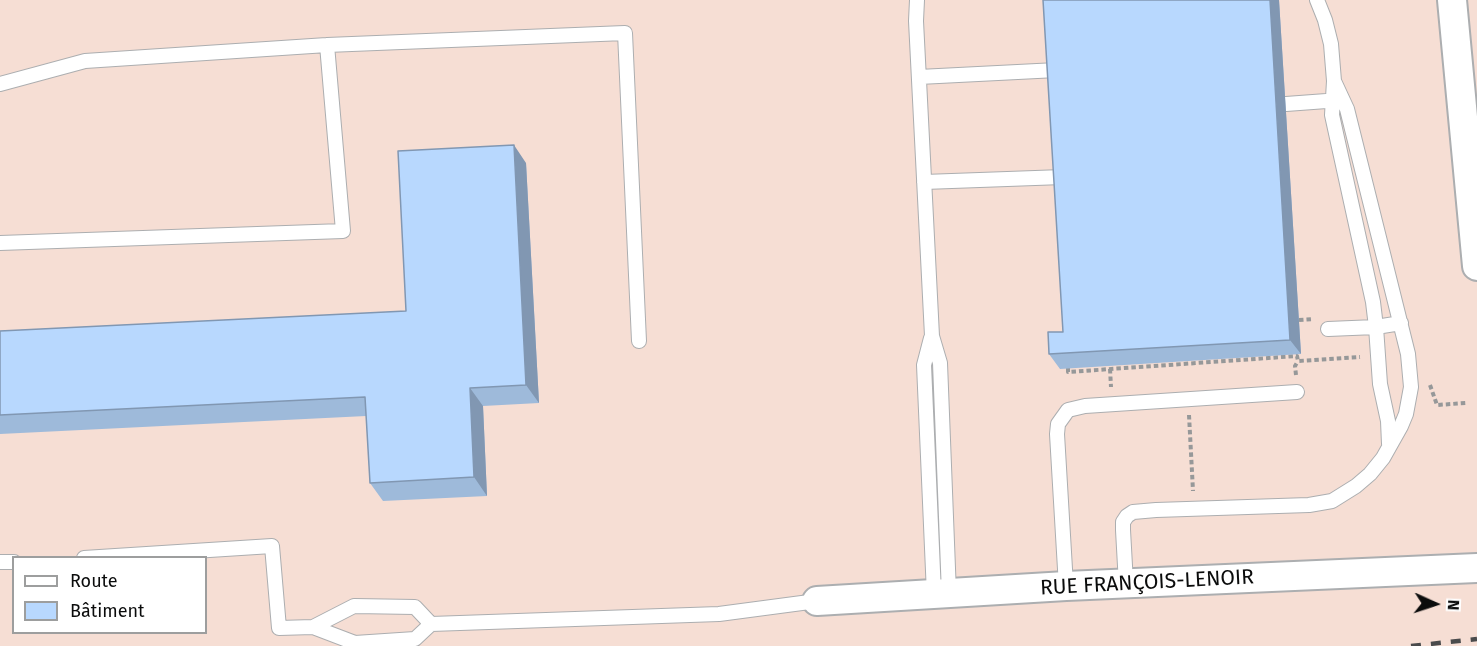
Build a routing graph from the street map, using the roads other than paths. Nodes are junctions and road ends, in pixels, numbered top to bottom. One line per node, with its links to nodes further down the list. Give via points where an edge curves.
1 (917, 0): 6 (lane)
2 (1317, 0): 8 (lane, via 1329,36)
3 (1452, 0): 13 (street)
4 (327, 45): 7 (lane, via 85,60); 12 (lane, via 343,231); 17 (lane, via 625,33)
5 (1057, 70): 6 (lane)
6 (919, 77): 11 (lane)
7 (0, 84)
8 (1338, 100): 9 (lane); 14 (lane, via 1347,109); 16 (lane, via 1332,115)
9 (1286, 104)
10 (1063, 177): 11 (lane)
11 (924, 182): 24 (lane, via 932,336 924,365)
12 (0, 243)
13 (1477, 266)
14 (1401, 323): 16 (lane); 19 (lane, via 1411,387 1406,414)
15 (1325, 324): 16 (lane)
16 (1376, 327): 19 (lane)
17 (639, 340)
18 (1297, 392): 23 (lane, via 1068,410 1058,424 1057,434)
19 (1389, 446): 22 (lane, via 1370,474 1322,504 1133,512 1123,522)
20 (115, 556): 27 (lane, via 272,546 279,628)
21 (1477, 568): 22 (street, RUE FRANÇOIS-LENOIR)
22 (1126, 584): 23 (street, RUE FRANÇOIS-LENOIR)
23 (1066, 586): 24 (street, RUE FRANÇOIS-LENOIR)
24 (941, 594): 25 (street, RUE FRANÇOIS-LENOIR)
25 (817, 601): 26 (lane, via 719,614)
26 (431, 624): 27 (lane, via 415,639 355,643); 27 (lane, via 415,607 354,606)
27 (313, 627)

